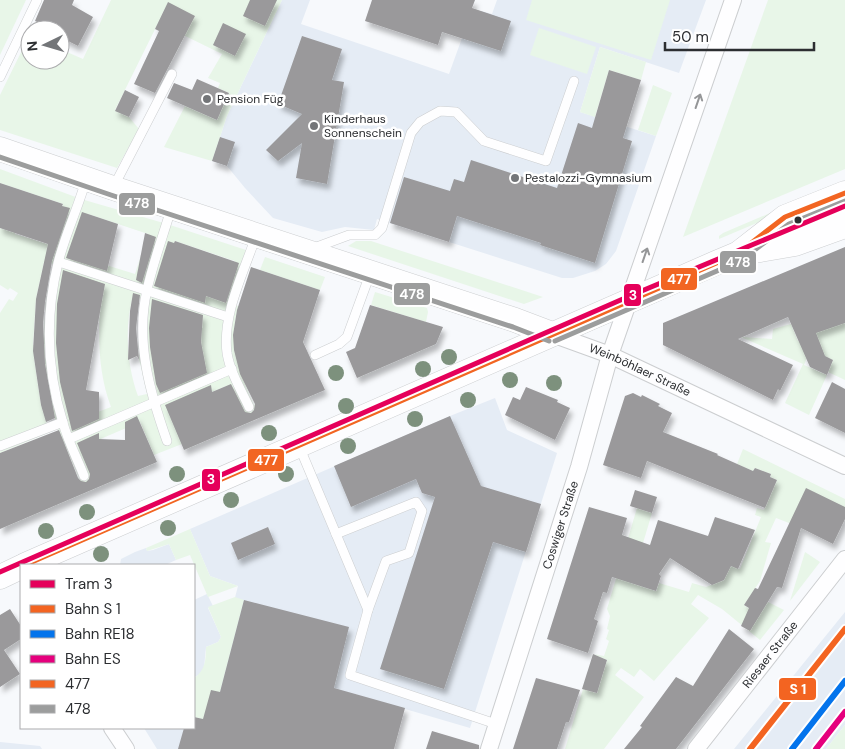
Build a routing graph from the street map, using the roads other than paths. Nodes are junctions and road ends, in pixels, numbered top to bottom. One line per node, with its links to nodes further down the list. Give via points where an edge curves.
1 (37, 0): 4 (lane)
2 (733, 0): 19 (street, Coswiger Straße, one-way to 2)
3 (172, 74): 8 (lane)
4 (0, 77)
5 (574, 81): 14 (lane, via 546,161 484,141 456,112 440,110 420,122 411,133 382,228 375,235 350,235)
6 (0, 148): 7 (main road, Weinböhlaer Straße)
7 (86, 179): 8 (main road, Weinböhlaer Straße); 16 (lane)
8 (113, 188): 10 (main road, Weinböhlaer Straße)
9 (845, 193): 15 (main road, via 785,217)
10 (172, 208): 13 (main road, Weinböhlaer Straße); 18 (lane)
11 (845, 210): 15 (lane)
12 (845, 226): 15 (main road, via 795,244)
13 (256, 236): 14 (main road, Weinböhlaer Straße); 20 (lane)
14 (305, 252): 17 (main road, Weinböhlaer Straße)
15 (737, 254): 19 (main road)
16 (59, 262): 18 (lane); 27 (lane, via 51,302 49,352)
17 (370, 274): 21 (main road, Weinböhlaer Straße); 22 (lane, via 348,337)
18 (147, 291): 20 (lane); 25 (lane, via 145,365)
19 (630, 301): 21 (main road); 23 (street, Coswiger Straße)
20 (228, 317): 24 (lane, via 227,353)
21 (552, 334): 23 (street, Weinböhlaer Straße); 31 (main road)
22 (315, 355)
23 (610, 355): 32 (street, Weinböhlaer Straße); 38 (street, Coswiger Straße, via 579,467)
24 (232, 370): 25 (lane); 26 (lane)
25 (153, 403): 28 (lane); 29 (lane)
26 (249, 407)
27 (63, 422): 28 (lane); 30 (lane)
28 (69, 439): 33 (lane)
29 (167, 441)
30 (0, 446)
31 (299, 446): 34 (lane); 36 (main road)
32 (845, 466)
33 (84, 476)
34 (336, 534): 37 (lane); 37 (lane, via 416,502 422,511 409,553 386,561)
35 (845, 559): 42 (street, Riesaer Straße)
36 (34, 564)
37 (368, 610): 38 (lane, via 350,675)
38 (496, 724): 41 (street, Coswiger Straße)
39 (113, 729): 40 (street)
40 (126, 749)
41 (489, 749)
42 (696, 749)

